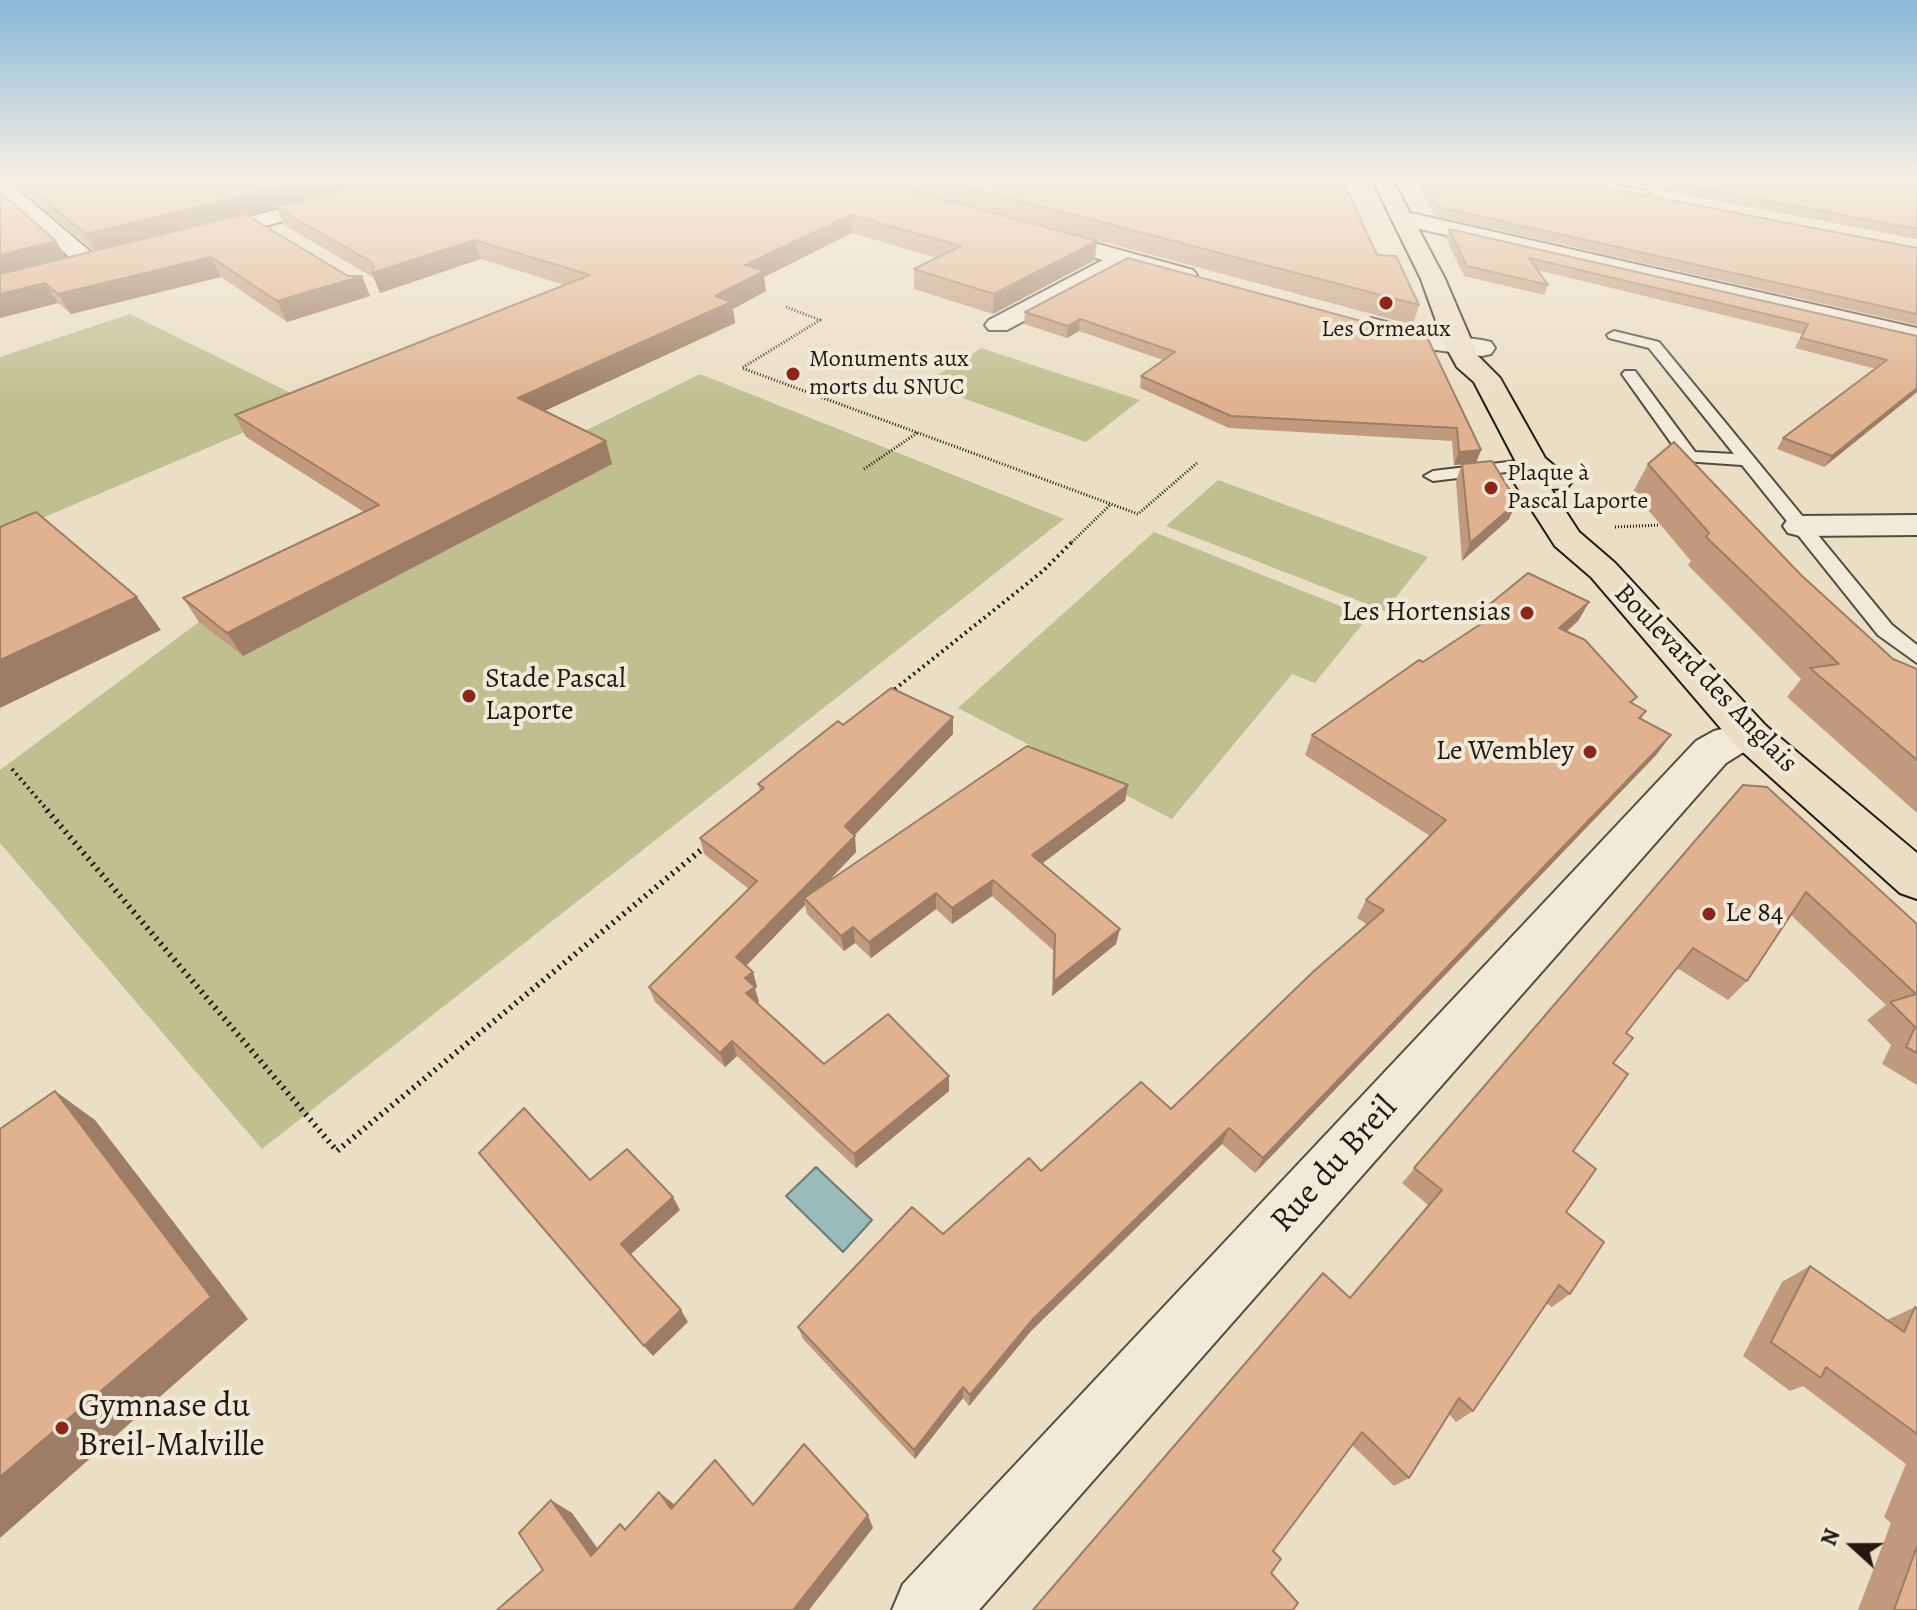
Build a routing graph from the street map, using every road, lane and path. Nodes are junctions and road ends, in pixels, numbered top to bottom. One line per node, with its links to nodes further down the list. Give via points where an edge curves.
1 (88, 254): 6 (street, via 98,262)
2 (1109, 254): 5 (street)
3 (1420, 254): 13 (main road, Boulevard des Anglais)
4 (1560, 254): 12 (street)
5 (1123, 258): 7 (street); 10 (street)
6 (61, 272)
7 (1200, 280)
8 (786, 307): 15 (path, via 820,320 742,368)
9 (1349, 320): 13 (street)
10 (998, 325)
11 (1614, 335): 16 (lane, via 1654,345)
12 (1917, 336)
13 (1469, 346): 18 (main road, Boulevard des Anglais, via 1467,361 1486,378)
14 (1630, 374): 16 (lane, via 1690,457)
15 (918, 433): 19 (path); 21 (path)
16 (1744, 460): 23 (lane)
17 (1197, 463): 21 (path, via 1138,514)
18 (1533, 464): 20 (lane); 26 (main road, Boulevard des Anglais, via 1530,482 1563,533 1603,570)
19 (864, 469)
20 (1433, 476)
21 (1111, 504): 25 (path, via 1043,571)
22 (1917, 525): 23 (street)
23 (1800, 526): 24 (lane, via 1885,630)
24 (1917, 656)
25 (880, 700)
26 (1751, 736): 29 (main road, Boulevard des Anglais); 30 (street, Rue du Breil, via 1711,752)
27 (12, 769): 28 (path, via 337,1151)
28 (710, 842)
29 (1917, 880)
30 (929, 1610)

